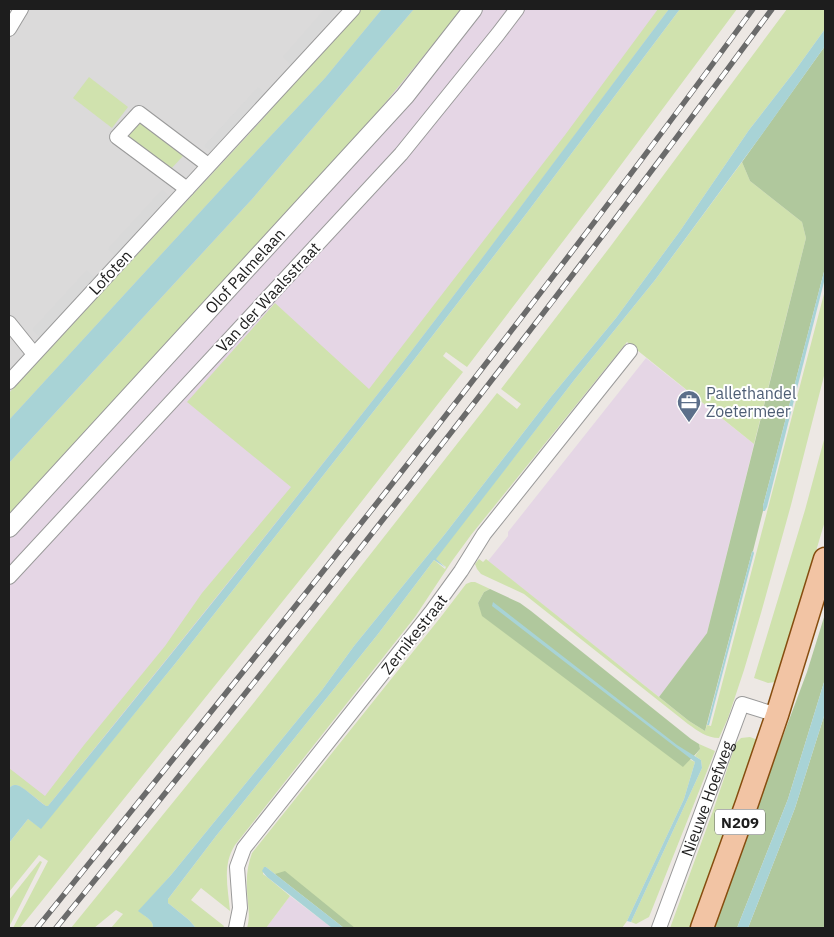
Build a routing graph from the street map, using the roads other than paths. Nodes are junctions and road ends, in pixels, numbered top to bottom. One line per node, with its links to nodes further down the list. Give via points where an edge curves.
1 (21, 9): 5 (street)
2 (353, 9): 6 (street, Lofoten)
3 (473, 9): 12 (street, Olof Palmelaan, via 405,96)
4 (517, 9): 14 (street, Van der Waalsstraat, via 401,154)
5 (9, 29)
6 (208, 165): 7 (street, Lofoten); 7 (street, via 139,113 117,137)
7 (186, 189): 10 (street, Lofoten)
8 (9, 323): 10 (street)
9 (630, 352): 16 (street, Zernikestraat, via 484,534 432,611 244,848 237,867 240,908)
10 (34, 354): 11 (street, Lofoten)
11 (9, 380)
12 (9, 528)
13 (825, 559): 15 (main road, N209)
14 (9, 577)
15 (777, 715): 17 (street, Nieuwe Hoefweg, via 742,704); 18 (main road, N209)
16 (236, 928)
17 (659, 928)
18 (702, 928)

